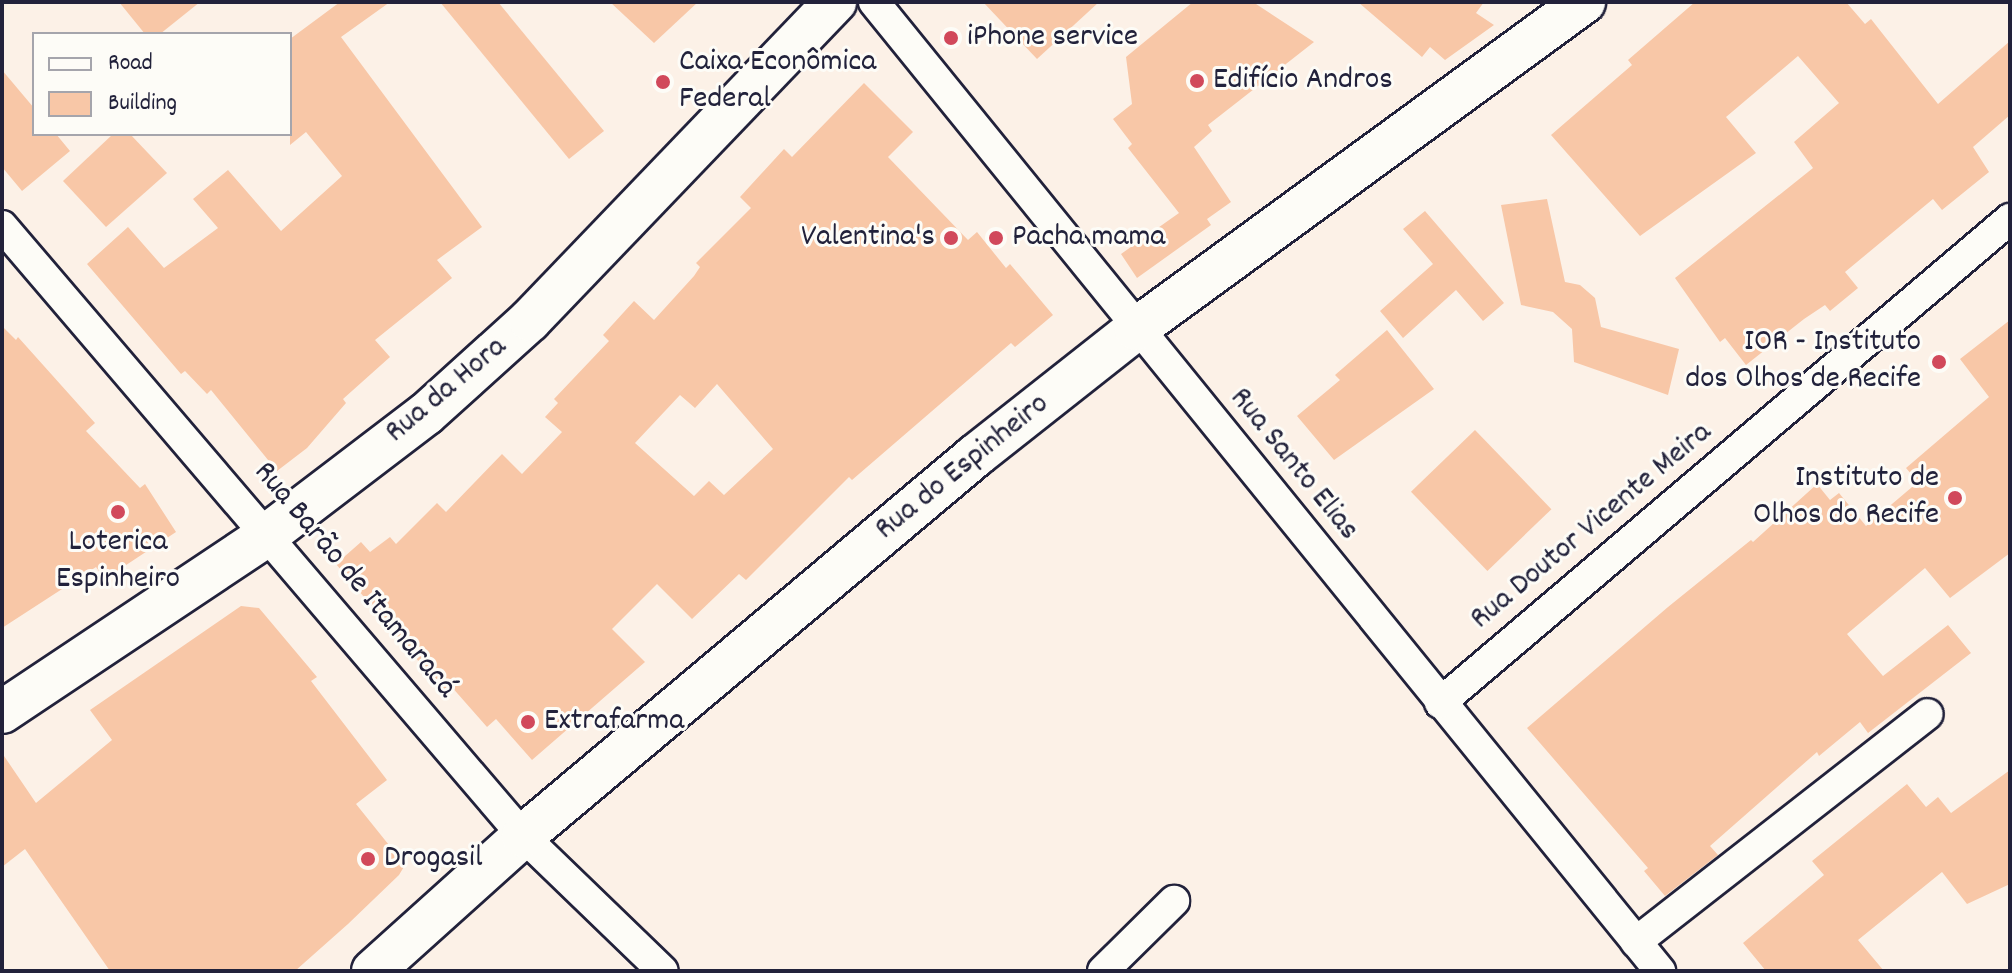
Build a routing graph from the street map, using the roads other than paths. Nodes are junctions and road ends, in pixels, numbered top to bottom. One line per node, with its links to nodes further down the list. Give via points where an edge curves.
1 (835, 2): 7 (street, Rua da Hora, via 530,320 426,414)
2 (874, 2): 6 (street, Rua Santo Elias)
3 (1584, 2): 6 (street, Rua do Espinheiro)
4 (2010, 219): 8 (street, Rua Doutor Vicente Meira)
5 (2, 226): 7 (street, Rua Barão de Itamaracá)
6 (1136, 329): 8 (street, Rua Santo Elias); 11 (street, Rua do Espinheiro, via 963,466)
7 (267, 535): 9 (street, Rua da Hora); 11 (street, Rua Barão de Itamaracá)
8 (1440, 703): 13 (street, Rua Santo Elias)
9 (2, 712)
10 (1928, 714): 13 (street)
11 (523, 836): 14 (street, Rua do Espinheiro); 15 (street, Rua Barão de Itamaracá)
12 (1174, 901): 16 (street)
13 (1636, 942): 17 (street, Rua Santo Elias)
14 (373, 971)
15 (663, 971)
16 (1103, 971)
17 (1660, 971)

